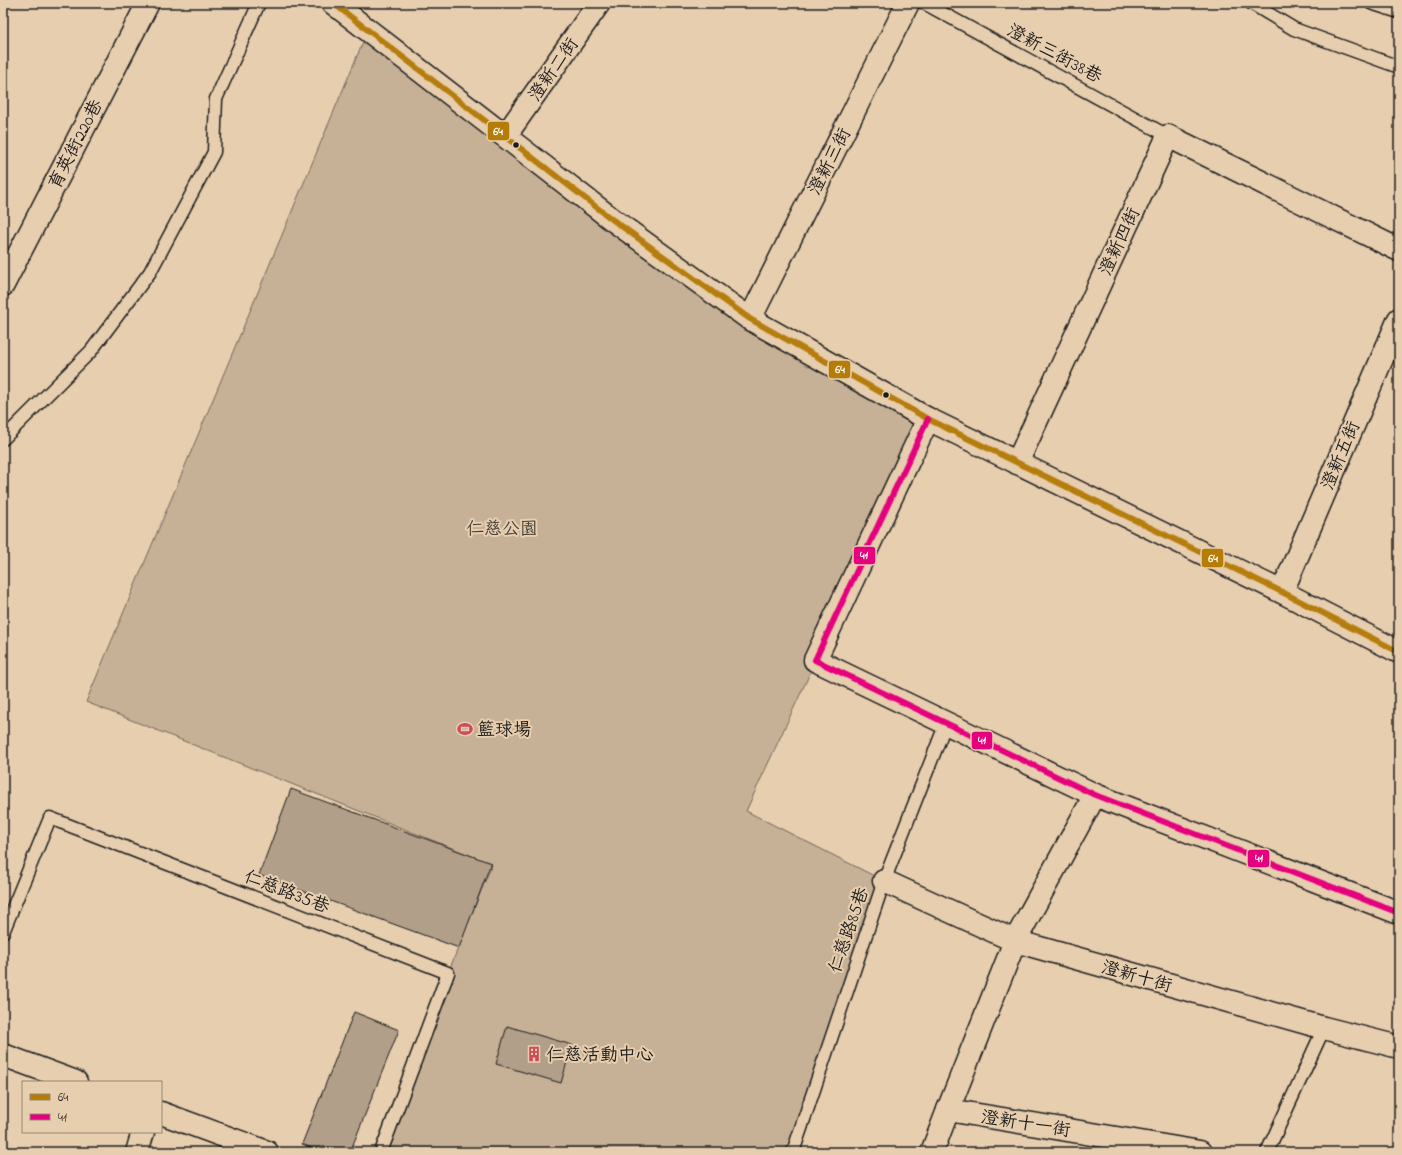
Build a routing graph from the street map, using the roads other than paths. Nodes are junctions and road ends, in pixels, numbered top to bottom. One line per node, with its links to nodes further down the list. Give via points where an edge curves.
1 (148, 3): 14 (street, 育英街220巷)
2 (259, 3): 18 (lane, via 216,99 214,152 150,272 92,351)
3 (333, 3): 11 (street)
4 (599, 3): 11 (street, 澄新二街)
5 (908, 3): 15 (street, 澄新三街)
6 (924, 3): 12 (lane, 澄新三街38巷)
7 (1251, 3): 10 (lane, via 1294,29)
8 (1371, 3): 9 (lane)
9 (1399, 12)
10 (1399, 67)
11 (506, 136): 15 (street, via 614,220)
12 (1168, 136): 13 (street); 19 (street, 澄新四街)
13 (1399, 250)
14 (3, 285)
15 (750, 319): 17 (street)
16 (1396, 333): 20 (street, 澄新五街)
17 (928, 419): 19 (street); 22 (street, via 815,660)
18 (3, 439)
19 (1017, 463): 20 (street)
20 (1282, 592): 21 (street)
21 (1399, 652)
22 (946, 723): 23 (street); 24 (lane, 仁慈路85巷)
23 (1095, 795): 25 (street); 27 (street)
24 (884, 881): 27 (street, 澄新十街); 38 (lane, 仁慈路85巷)
25 (1399, 913)
26 (3, 932): 37 (lane, 仁慈路35巷, via 50,818 448,973)
27 (1015, 941): 28 (street, 澄新十街); 32 (street)
28 (1324, 1028): 29 (street, 澄新十街); 41 (lane)
29 (1399, 1047)
30 (3, 1055): 31 (street)
31 (73, 1081)
32 (948, 1110): 39 (street); 40 (street, 澄新十一街)
33 (162, 1113): 36 (street)
34 (143, 1133): 35 (street)
35 (137, 1152)
36 (267, 1152)
37 (381, 1152)
38 (793, 1152)
39 (932, 1152)
40 (1200, 1152)
41 (1267, 1152)

